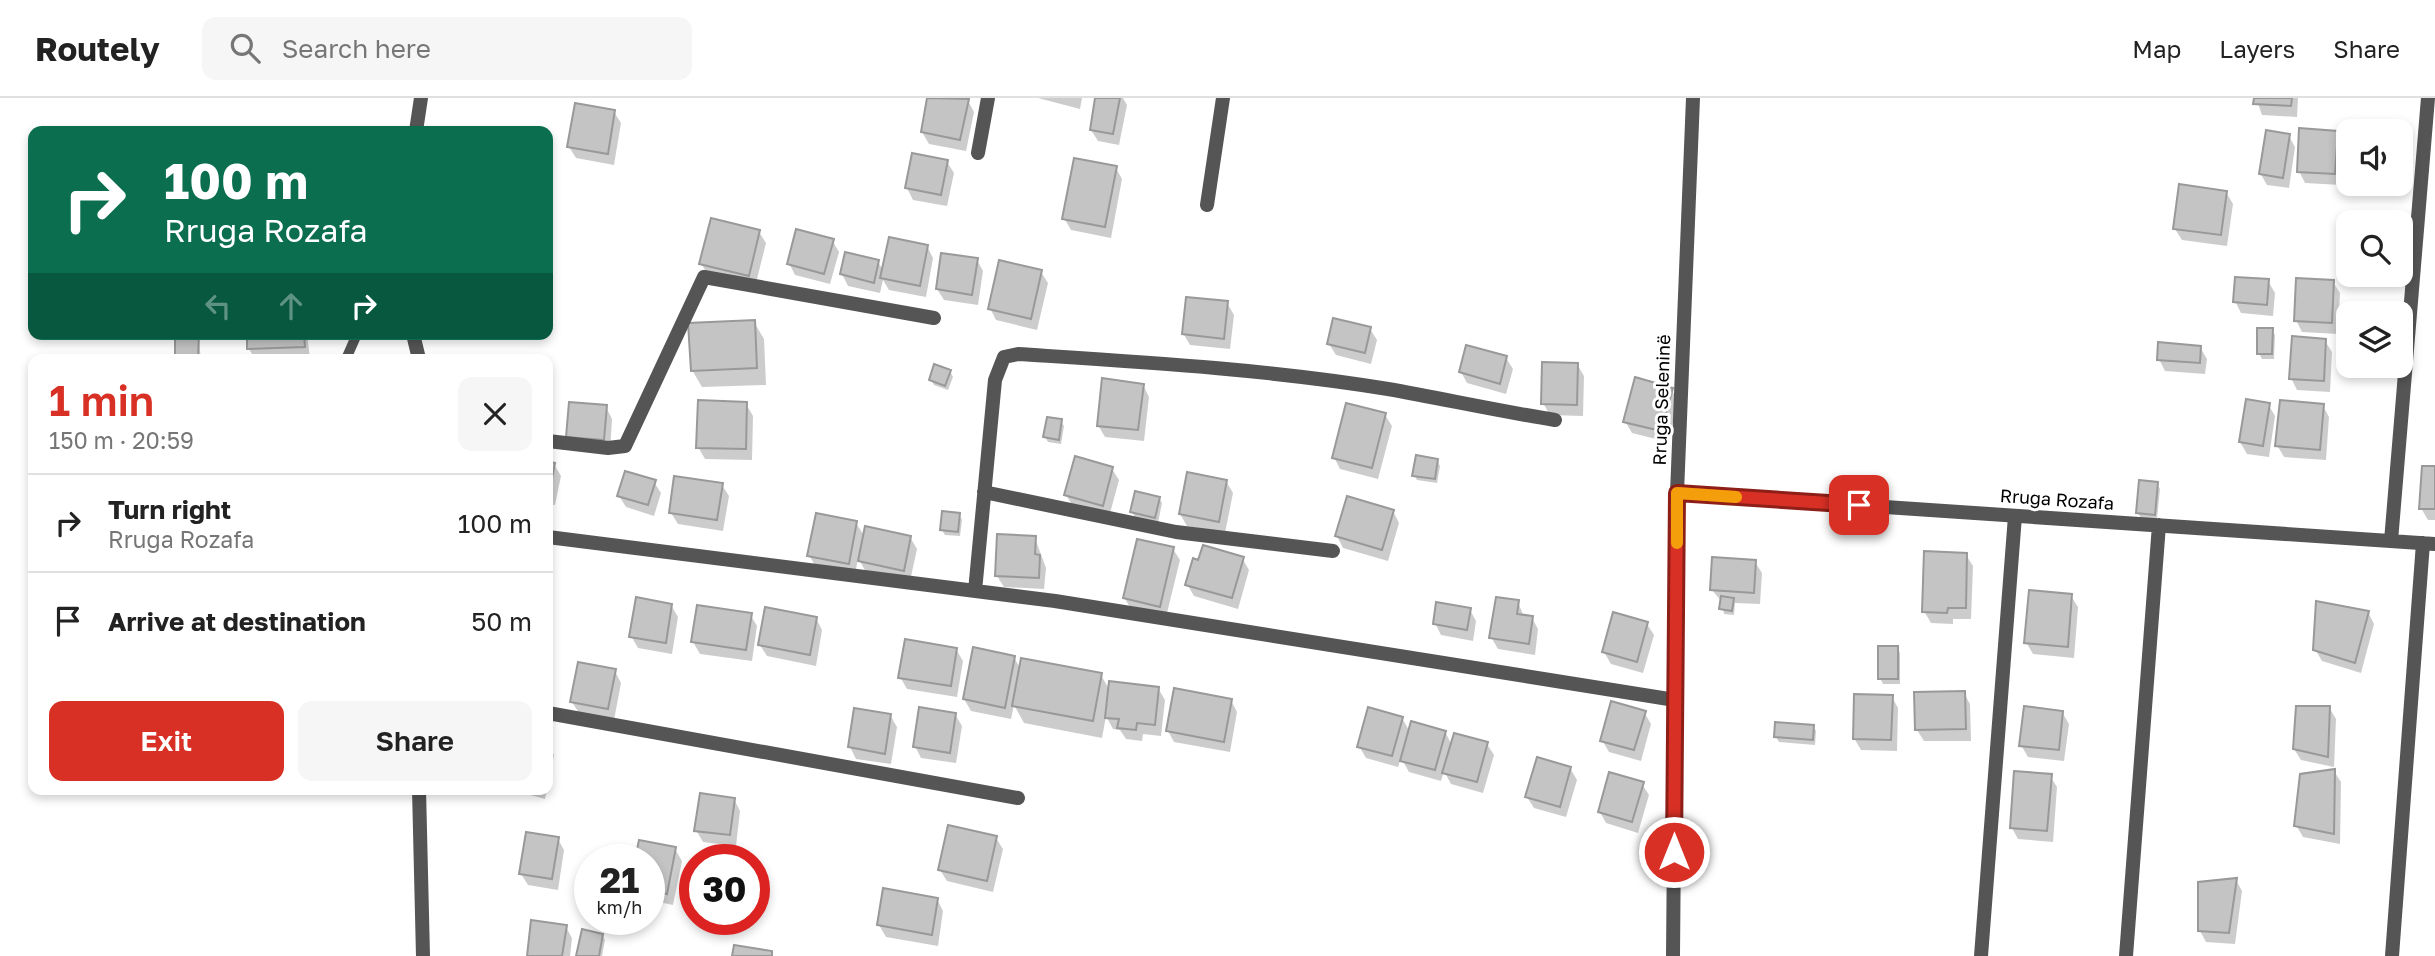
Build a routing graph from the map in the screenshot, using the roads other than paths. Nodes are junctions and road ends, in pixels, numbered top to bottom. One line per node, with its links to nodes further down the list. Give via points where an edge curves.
1 (421, 98): 6 (street)
2 (988, 98): 7 (street)
3 (1223, 98): 8 (street)
4 (1693, 98): 13 (street, Rruga Seleninë)
5 (2428, 98): 17 (street)
6 (417, 126)
7 (978, 153)
8 (1207, 205)
9 (934, 318): 11 (street, via 704,277 625,446)
10 (1555, 420): 12 (street, via 1388,389 1299,378 1018,354 1004,357 995,380)
11 (553, 442)
12 (984, 492): 19 (street, via 1176,532); 20 (street)
13 (1677, 493): 14 (street, Rruga Rozafa); 21 (street, Rruga Seleninë)
14 (2015, 516): 15 (street, Rruga Rozafa); 27 (street)
15 (2160, 525): 17 (street, Rruga Rozafa); 28 (street)
16 (553, 538): 20 (street)
17 (2391, 541): 18 (street, Rruga Rozafa)
18 (2429, 544): 29 (street)
19 (1334, 551)
20 (975, 591): 21 (street)
21 (1675, 700): 26 (street, Rruga Seleninë)
22 (553, 714): 24 (street)
23 (419, 795): 25 (street)
24 (1018, 798)
25 (423, 956)
26 (1673, 956)
27 (1981, 956)
28 (2126, 956)
29 (2392, 956)

